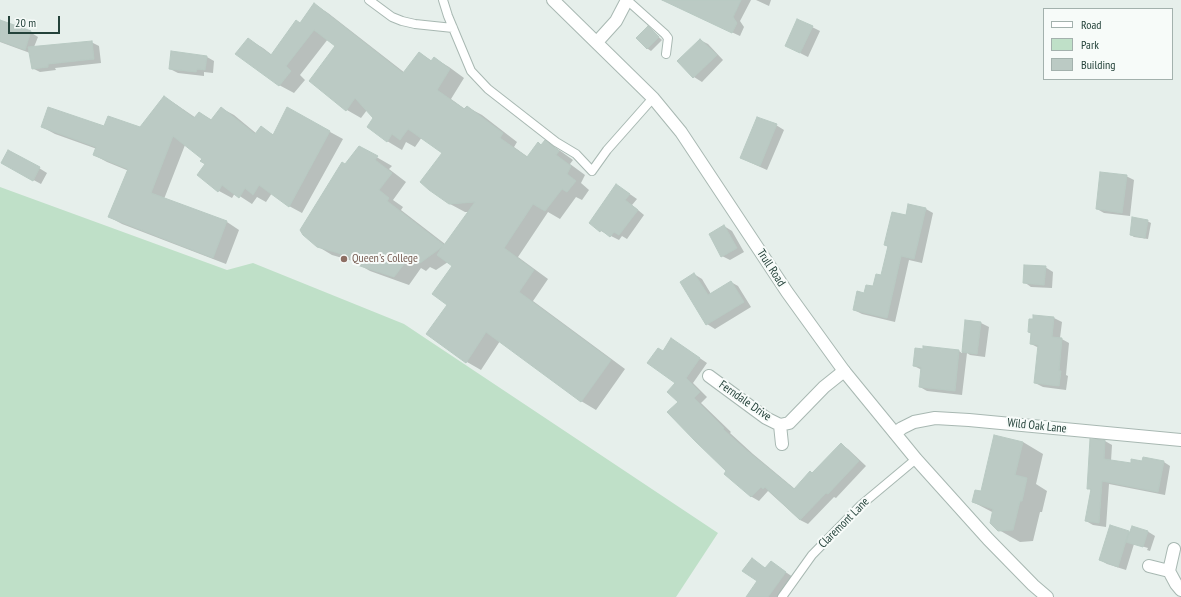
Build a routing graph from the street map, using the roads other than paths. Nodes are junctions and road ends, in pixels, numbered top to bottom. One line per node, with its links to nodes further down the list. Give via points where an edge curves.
1 (369, 0): 5 (lane, via 402,22)
2 (443, 0): 5 (lane)
3 (554, 0): 6 (street, Trull Road)
4 (627, 0): 6 (street, via 616,21); 7 (lane, via 668,38)
5 (453, 28): 8 (lane, via 471,71 488,89 556,142 576,154 592,171)
6 (598, 42): 8 (street, Trull Road)
7 (666, 54)
8 (653, 98): 9 (street, Trull Road, via 681,132 787,292)
9 (844, 371): 11 (street, Ferndale Drive, via 824,387 789,423); 12 (street, Trull Road)
10 (709, 376): 11 (street, Ferndale Drive, via 766,418)
11 (780, 425): 14 (street, Ferndale Drive)
12 (895, 433): 13 (street, Wild Oak Lane, via 914,422 935,418); 15 (street, Trull Road)
13 (1181, 440)
14 (782, 444)
15 (916, 458): 20 (lane, Claremont Lane, via 861,505 812,555); 21 (street, Trull Road, via 988,539)
16 (1174, 549): 18 (street)
17 (1149, 566): 18 (street)
18 (1169, 571): 19 (street)
19 (1181, 590)
20 (782, 597)
21 (1047, 597)

